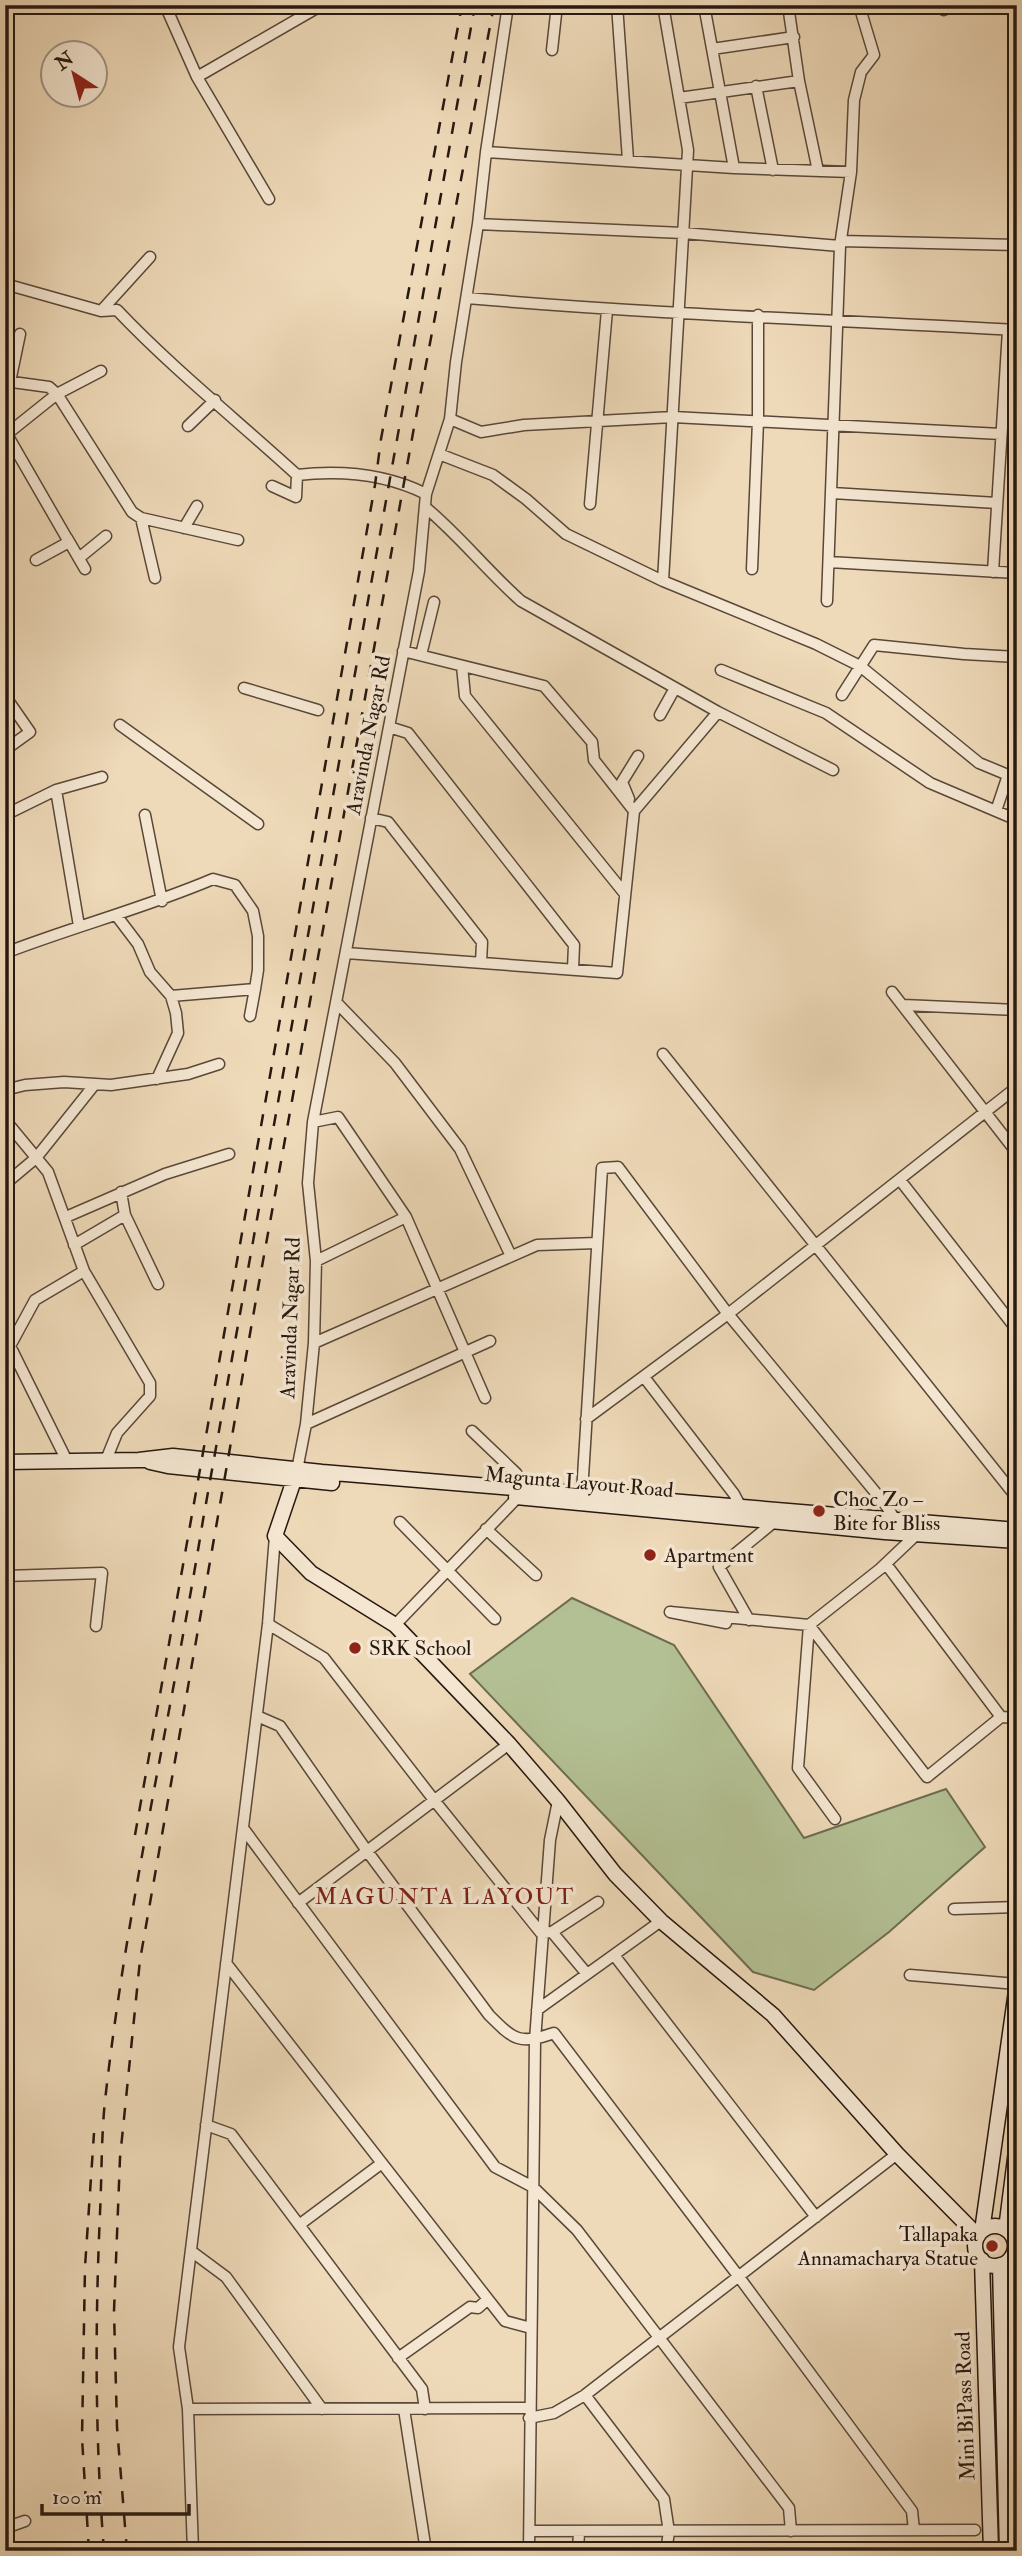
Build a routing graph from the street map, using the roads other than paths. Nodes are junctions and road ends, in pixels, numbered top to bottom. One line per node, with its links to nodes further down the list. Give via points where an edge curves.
1 (165, 5): 14 (street)
2 (322, 5): 14 (street)
3 (508, 5): 19 (street, Aravinda Nagar Rd)
4 (557, 5): 13 (street)
5 (617, 5): 20 (street)
6 (685, 5): 10 (street)
7 (704, 5): 12 (street)
8 (788, 5): 11 (street)
9 (859, 5): 25 (street, via 874,55 861,72 854,100)
10 (664, 7): 18 (street)
11 (794, 37): 12 (street); 15 (street)
12 (712, 49): 17 (street)
13 (552, 50)
14 (197, 78): 26 (street)
15 (799, 80): 16 (street); 24 (street)
16 (756, 86): 17 (street); 23 (street)
17 (721, 90): 18 (street); 22 (street)
18 (679, 98): 21 (street, via 688,150)
19 (486, 152): 20 (street); 27 (street, Aravinda Nagar Rd)
20 (628, 160): 21 (street)
21 (686, 166): 22 (street); 28 (street)
22 (734, 168): 23 (street)
23 (774, 170): 24 (street)
24 (818, 171): 25 (street)
25 (851, 172): 29 (street)
26 (269, 199)
27 (478, 223): 28 (street); 33 (street, Aravinda Nagar Rd)
28 (683, 233): 29 (street); 36 (street)
29 (840, 244): 30 (street); 38 (street)
30 (1017, 245)
31 (150, 257): 34 (street)
32 (5, 285): 34 (street)
33 (467, 298): 35 (street); 46 (street, Aravinda Nagar Rd)
34 (101, 310): 44 (street, via 117,310 155,350)
35 (607, 310): 36 (street); 48 (street)
36 (680, 311): 37 (street); 45 (street)
37 (758, 316): 38 (street); 47 (street)
38 (839, 320): 39 (street); 49 (street)
39 (1012, 330): 52 (street)
40 (20, 334): 42 (street)
41 (101, 371): 43 (street)
42 (8, 381): 43 (street, via 49,387)
43 (57, 394): 51 (street); 62 (street, via 132,512)
44 (215, 400): 50 (street); 54 (street)
45 (673, 417): 47 (street); 48 (street); 75 (street)
46 (450, 419): 48 (street, via 481,432); 53 (street, Aravinda Nagar Rd)
47 (758, 421): 49 (street); 71 (street)
48 (597, 422): 59 (street)
49 (835, 425): 52 (street); 56 (street)
50 (188, 426)
51 (6, 433): 64 (street)
52 (1001, 434): 58 (street)
53 (439, 454): 57 (street, Aravinda Nagar Rd); 75 (street, via 493,475 566,534)
54 (297, 474): 55 (street, via 296,497); 57 (street, via 359,474 402,482)
55 (272, 486)
56 (832, 493): 58 (street); 69 (street)
57 (426, 494): 61 (street, Aravinda Nagar Rd)
58 (997, 503): 72 (street)
59 (590, 504)
60 (197, 506): 63 (street)
61 (425, 507): 78 (street, Aravinda Nagar Rd, via 419,571); 85 (street, via 521,601)
62 (141, 519): 63 (street); 74 (street)
63 (184, 528): 66 (street)
64 (65, 536): 67 (street); 68 (street, via 69,542)
65 (106, 536): 67 (street)
66 (238, 540)
67 (79, 558): 70 (street)
68 (36, 560)
69 (829, 562): 72 (street); 76 (street)
70 (85, 569)
71 (752, 569)
72 (993, 572): 73 (street)
73 (1017, 573)
74 (155, 578)
75 (663, 581): 82 (street)
76 (827, 601)
77 (434, 603): 79 (street)
78 (403, 651): 79 (street); 92 (street, Aravinda Nagar Rd)
79 (421, 655): 81 (street)
80 (1017, 657): 82 (street, via 874,645)
81 (461, 666): 98 (street, via 544,686 592,742 594,760); 105 (street, via 465,696)
82 (860, 666): 86 (street); 99 (street, via 979,763 1008,775)
83 (721, 670): 99 (street, via 826,713 930,783)
84 (244, 688): 88 (street)
85 (676, 688): 89 (street); 90 (street)
86 (842, 695)
87 (5, 696): 93 (street, via 30,732)
88 (318, 710)
89 (718, 712): 95 (street); 98 (street)
90 (660, 715)
91 (120, 725): 104 (street)
92 (389, 727): 102 (street, Aravinda Nagar Rd); 112 (street, via 408,733 574,945)
93 (5, 750)
94 (638, 756): 98 (street, via 622,782)
95 (833, 770)
96 (102, 777): 97 (street)
97 (56, 790): 100 (street); 108 (street)
98 (635, 811): 105 (street)
99 (996, 811): 103 (street)
100 (5, 815)
101 (145, 815): 106 (street)
102 (371, 818): 110 (street, Aravinda Nagar Rd); 111 (street, via 388,822 482,942)
103 (1017, 820)
104 (258, 824)
105 (625, 894): 112 (street, via 617,972)
106 (162, 901): 107 (street); 113 (street, via 213,879 235,885 253,911 258,936)
107 (116, 915): 108 (street); 115 (street, via 138,944 150,972)
108 (79, 926): 109 (street)
109 (5, 953)
110 (346, 953): 111 (street); 116 (street, Aravinda Nagar Rd)
111 (481, 962): 112 (street)
112 (573, 969)
113 (255, 989): 115 (street); 119 (street)
114 (892, 992): 117 (street)
115 (171, 996): 122 (street, via 178,1033)
116 (336, 1002): 128 (street, Aravinda Nagar Rd); 141 (street, via 395,1063 460,1149)
117 (903, 1005): 118 (street); 126 (street)
118 (1017, 1010)
119 (250, 1016)
120 (663, 1054): 140 (street)
121 (219, 1064): 122 (street)
122 (157, 1079): 123 (street)
123 (95, 1084): 125 (street, via 64,1082); 131 (street)
124 (1017, 1087): 126 (street)
125 (5, 1090)
126 (985, 1112): 129 (street); 132 (street)
127 (5, 1120): 131 (street)
128 (313, 1122): 137 (street, via 338,1118); 142 (street, Aravinda Nagar Rd, via 308,1183)
129 (1017, 1153)
130 (229, 1154): 134 (street)
131 (36, 1158): 133 (street); 136 (street, via 48,1172)
132 (900, 1180): 140 (street); 147 (street)
133 (5, 1184)
134 (121, 1192): 135 (street); 136 (street)
135 (125, 1215): 139 (street); 144 (street)
136 (66, 1217): 139 (street)
137 (406, 1217): 142 (street); 145 (street)
138 (597, 1243): 141 (street, via 537,1245); 146 (street, via 602,1168 618,1167); 153 (street)
139 (74, 1245): 143 (street)
140 (815, 1246): 146 (street); 162 (street)
141 (511, 1256): 145 (street)
142 (316, 1261): 149 (street, Aravinda Nagar Rd)
143 (84, 1270): 156 (street, via 151,1391 147,1402 117,1433); 157 (street, via 36,1300 10,1346)
144 (158, 1284)
145 (438, 1289): 149 (street); 150 (street)
146 (728, 1314): 151 (street); 164 (street)
147 (1017, 1330)
148 (490, 1341): 150 (street)
149 (313, 1343): 154 (street, Aravinda Nagar Rd)
150 (465, 1353): 152 (street); 154 (street)
151 (644, 1377): 153 (street); 163 (street)
152 (485, 1398)
153 (586, 1419): 161 (street)
154 (306, 1424): 159 (street, Aravinda Nagar Rd)
155 (472, 1431): 160 (street, via 516,1473)
156 (106, 1460): 157 (street, Magunta Layout Road); 159 (street, Magunta Layout Road)
157 (67, 1461): 158 (street, Magunta Layout Road)
158 (5, 1462)
159 (295, 1475): 160 (street, Magunta Layout Road); 170 (street)
160 (522, 1493): 161 (street, Magunta Layout Road); 166 (street, Magunta Layout Road); 167 (street)
161 (582, 1493): 163 (street, Magunta Layout Road)
162 (1017, 1498)
163 (741, 1507): 164 (street, Magunta Layout Road)
164 (896, 1521): 168 (street, Magunta Layout Road)
165 (400, 1522): 173 (street)
166 (775, 1522): 169 (street, Magunta Layout Road); 177 (street, via 719,1567)
167 (486, 1529): 173 (street); 174 (street)
168 (1017, 1530)
169 (917, 1534): 171 (street, Magunta Layout Road); 172 (street)
170 (275, 1536): 179 (street); 180 (street, via 311,1573)
171 (1017, 1541)
172 (886, 1564): 181 (street); 184 (street)
173 (447, 1570): 176 (street); 180 (street)
174 (536, 1575)
175 (5, 1576): 182 (street, via 102,1573)
176 (495, 1619)
177 (749, 1620): 178 (street, via 670,1612); 181 (street)
178 (726, 1623)
179 (268, 1625): 183 (street); 187 (street, via 324,1658)
180 (395, 1625): 186 (street)
181 (809, 1625): 184 (street, via 927,1776); 189 (street, via 797,1768)
182 (96, 1626)
183 (257, 1716): 190 (street); 191 (street, via 279,1726)
184 (1001, 1717): 185 (street)
185 (1017, 1718)
186 (509, 1744): 187 (street); 188 (street)
187 (434, 1800): 191 (street); 197 (street)
188 (558, 1801): 196 (street, via 614,1872); 197 (street, via 550,1840)
189 (835, 1819)
190 (243, 1828): 193 (street); 199 (street)
191 (367, 1851): 193 (street); 204 (street, via 489,2015 511,2037)
192 (598, 1902): 197 (street)
193 (298, 1903): 210 (street, via 495,2167)
194 (1017, 1907): 195 (street)
195 (954, 1909)
196 (661, 1921): 198 (street); 207 (street, via 773,2015)
197 (547, 1932): 200 (street); 203 (street)
198 (614, 1955): 200 (street); 211 (street)
199 (226, 1963): 205 (street); 208 (street)
200 (587, 1974): 203 (street)
201 (910, 1975): 202 (street)
202 (1017, 1984): 214 (street)
203 (537, 2010): 204 (street)
204 (535, 2040): 210 (street); 219 (street, via 554,2034)
205 (206, 2125): 212 (street, via 231,2134); 215 (street)
206 (1017, 2143): 209 (street)
207 (897, 2154): 211 (street); 214 (street)
208 (382, 2163): 212 (street); 220 (street)
209 (1015, 2166): 213 (street)
210 (533, 2188): 221 (street); 222 (street, via 577,2230)
211 (816, 2217): 219 (street)
212 (299, 2225): 223 (street)
213 (1006, 2229): 214 (street, via 994,2226); 217 (street, via 1015,2246)
214 (980, 2234): 216 (street, via 976,2249)
215 (191, 2251): 225 (street, via 179,2347); 226 (street, via 226,2277)
216 (982, 2260): 217 (street); 243 (street, Mini BiPass Road)
217 (1003, 2264): 218 (street); 244 (street)
218 (1017, 2274)
219 (739, 2277): 222 (street); 232 (street, via 912,2511)
220 (488, 2299): 221 (street, via 505,2321); 223 (street)
221 (531, 2328): 229 (street)
222 (658, 2339): 224 (street); 235 (street, via 789,2508)
223 (398, 2358): 228 (street, via 422,2389)
224 (585, 2395): 229 (street, via 554,2413); 237 (street, via 664,2499)
225 (188, 2409): 226 (street); 238 (street)
226 (322, 2409): 227 (street)
227 (404, 2409): 228 (street); 239 (street)
228 (425, 2409): 229 (street)
229 (529, 2413): 234 (street)
230 (25, 2521): 231 (street)
231 (5, 2528)
232 (914, 2530): 233 (street); 235 (street)
233 (975, 2530)
234 (530, 2531): 236 (street); 240 (street)
235 (791, 2531): 237 (street)
236 (579, 2532): 237 (street); 241 (street)
237 (669, 2532): 242 (street)
238 (193, 2551)
239 (426, 2551)
240 (529, 2551)
241 (578, 2551)
242 (666, 2551)
243 (991, 2551)
244 (1007, 2551)

